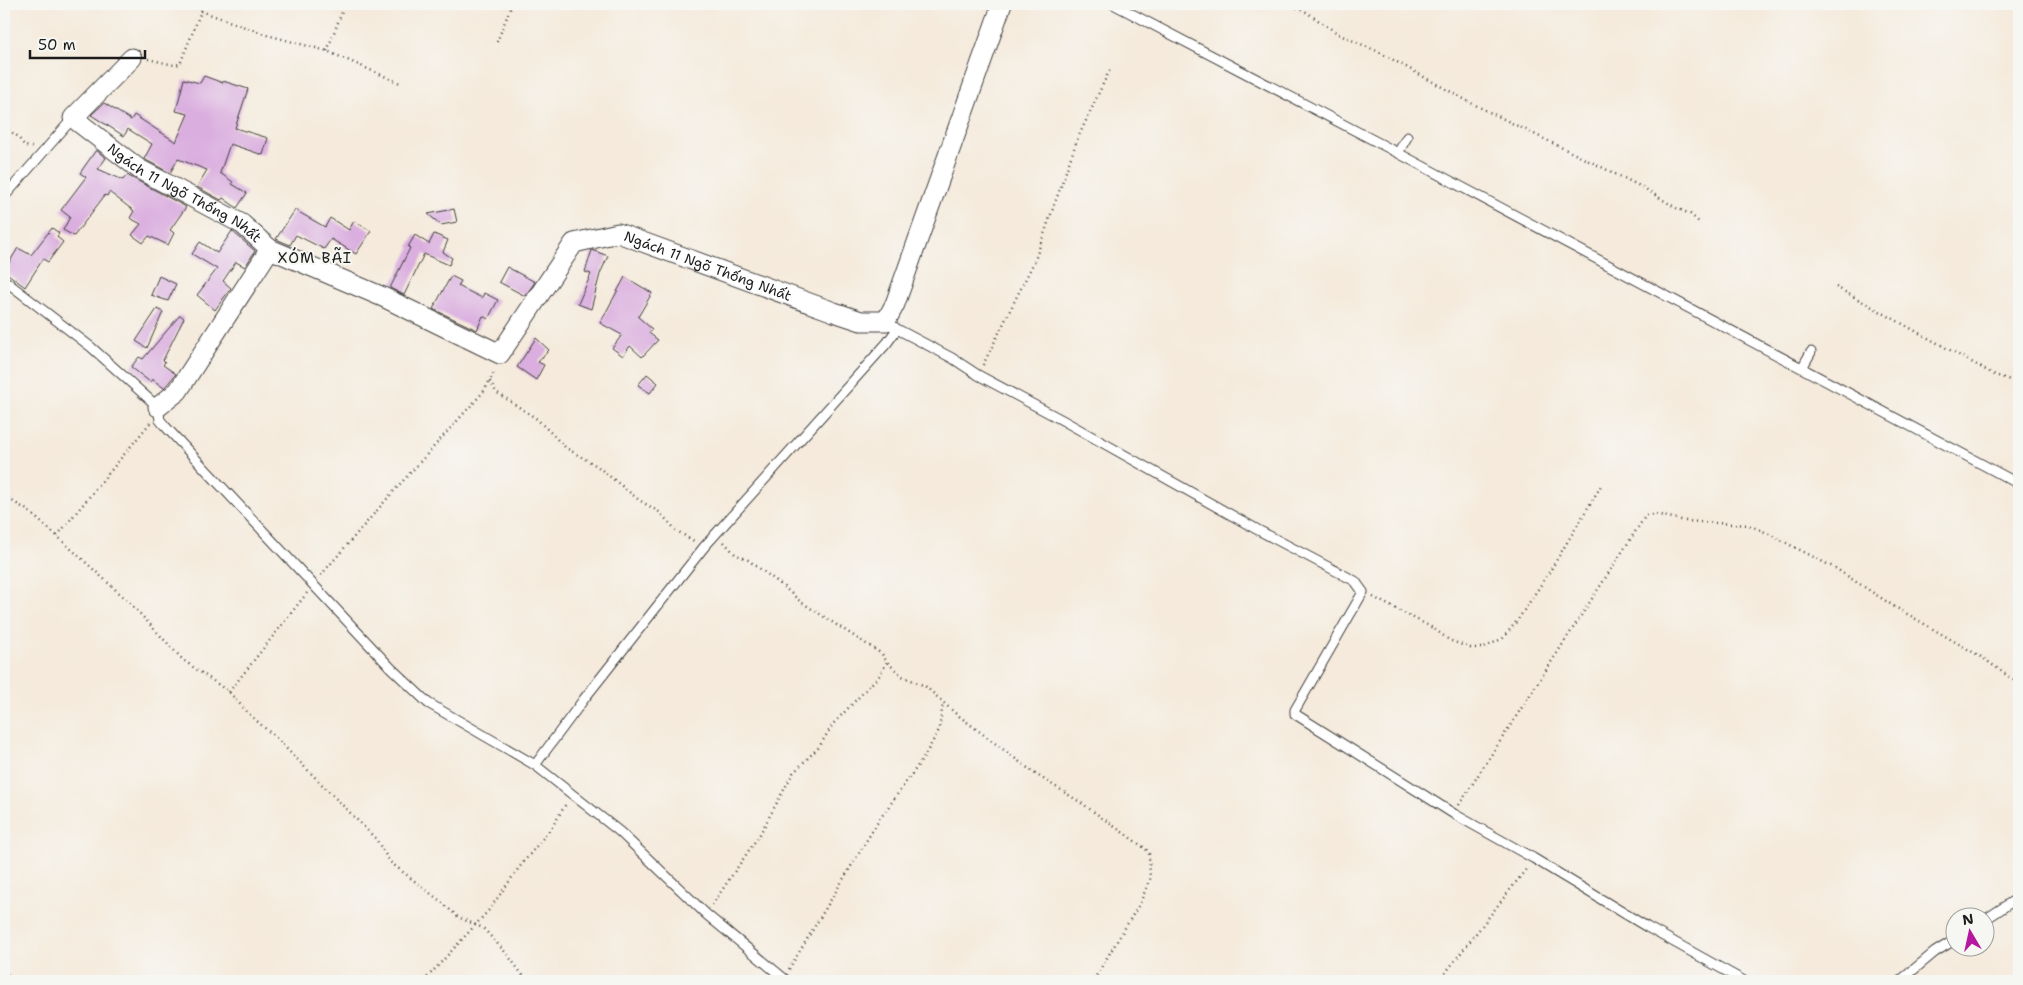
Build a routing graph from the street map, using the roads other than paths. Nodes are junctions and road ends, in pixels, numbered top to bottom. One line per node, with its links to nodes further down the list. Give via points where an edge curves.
1 (1002, 4): 10 (street, via 895,304)
2 (1113, 4): 6 (lane)
3 (132, 58): 4 (street)
4 (73, 118): 7 (lane); 8 (street, Ngách 11 Ngõ Thống Nhất, via 138,169 242,224)
5 (1407, 137): 6 (lane)
6 (1398, 153): 12 (lane)
7 (4, 197)
8 (270, 249): 10 (street, Ngách 11 Ngõ Thống Nhất, via 383,297 500,354 574,244 618,233 843,315); 13 (street, via 178,391)
9 (4, 280): 13 (lane, via 91,347)
10 (891, 325): 15 (lane, via 887,343 704,546); 20 (lane, via 1355,582 1363,592 1294,712 1454,814)
11 (1810, 352): 12 (lane)
12 (1802, 368): 14 (lane)
13 (158, 407): 15 (lane, via 160,420 165,426 391,668 428,703)
14 (2019, 484)
15 (535, 765): 19 (lane, via 620,832 707,915)
16 (2019, 897): 17 (lane)
17 (1996, 912)
18 (1946, 945): 21 (lane)
19 (785, 980)
20 (1744, 981)
21 (1900, 981)

